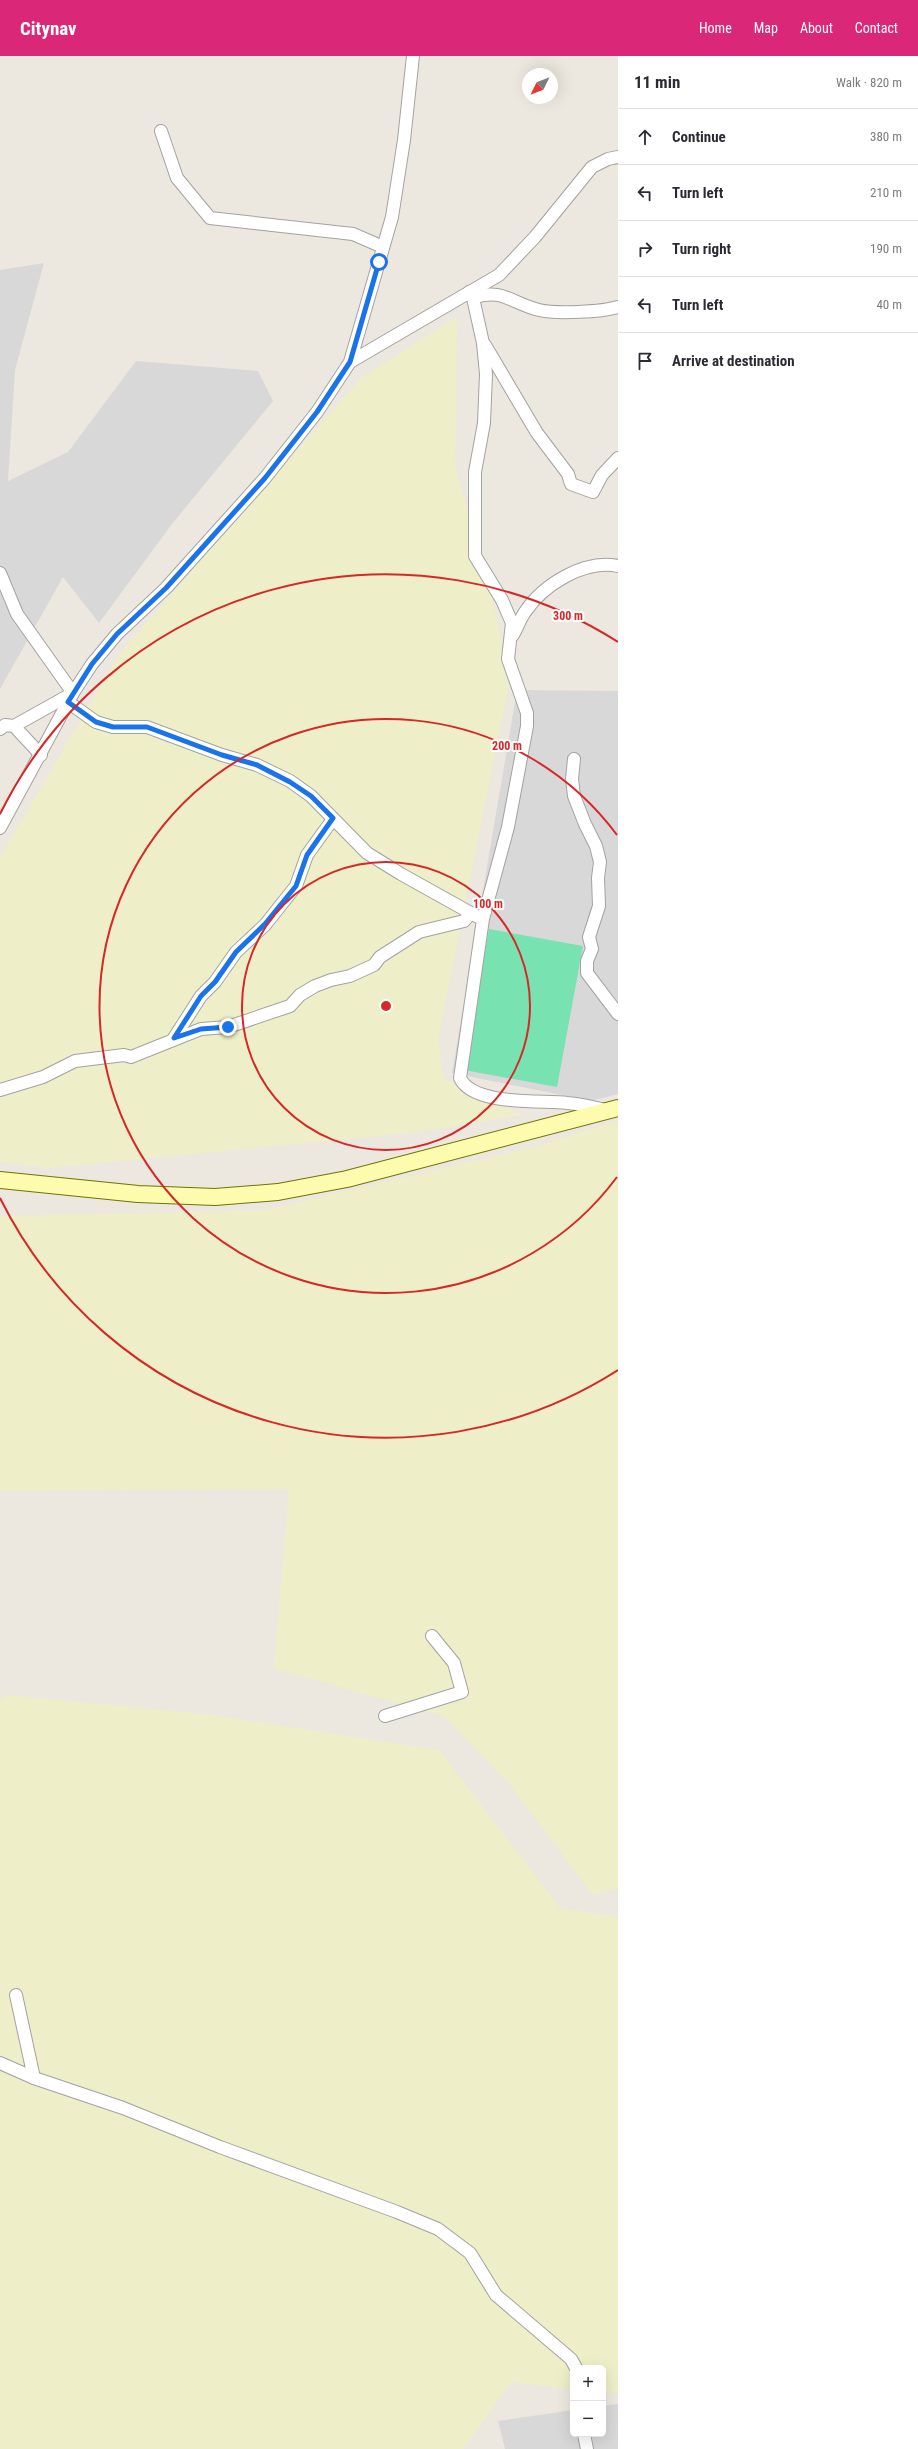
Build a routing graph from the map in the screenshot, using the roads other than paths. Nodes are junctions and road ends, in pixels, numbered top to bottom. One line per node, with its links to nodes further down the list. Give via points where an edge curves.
1 (413, 56): 4 (street, via 400,168)
2 (161, 131): 4 (street, via 177,178 210,218 353,234)
3 (618, 157): 5 (street, via 592,167 509,266)
4 (384, 247): 8 (street)
5 (471, 295): 6 (street, via 502,294 530,308 554,311 603,311); 7 (street); 8 (street)
6 (618, 306)
7 (483, 343): 9 (street, via 537,433 568,474 571,484 593,492 602,476); 12 (street, via 486,395 476,472 475,556 508,612 512,623)
8 (350, 362): 13 (street, via 317,412 265,478 166,588 117,634 92,664)
9 (618, 458)
10 (618, 566): 12 (street, via 602,565 567,574 525,611)
11 (0, 573): 13 (street, via 17,614)
12 (512, 638): 21 (street, via 508,659 527,713 527,726 508,827)
13 (70, 698): 14 (street); 16 (street); 18 (street, via 96,722 113,727 147,727 257,765 311,796)
14 (14, 726): 15 (street, via 5,725); 16 (street)
15 (0, 729)
16 (41, 755): 19 (street)
17 (574, 759): 22 (street, via 574,796 596,846 600,862 599,906 589,937 592,950 587,961 587,973)
18 (333, 818): 20 (street, via 367,853); 23 (street, via 307,855 296,886 265,924 236,952 215,982 201,996)
19 (0, 828)
20 (470, 914): 21 (street); 23 (street, via 464,921 419,932 380,956 374,965 350,976 315,986 300,995 290,1006 228,1027 201,1029)
21 (483, 919): 25 (street, via 471,1012 460,1068 463,1084 478,1092 502,1099)
22 (618, 1014)
23 (174, 1038): 24 (street, via 131,1057 124,1055 75,1062 43,1077)
24 (0, 1090)
25 (614, 1109): 26 (main road, via 347,1179 278,1192 215,1197 138,1194)
26 (0, 1180)
27 (432, 1636): 28 (street, via 454,1664 462,1692)
28 (385, 1716)
29 (16, 1995): 31 (street)
30 (0, 2063): 31 (street)
31 (34, 2078): 32 (street, via 123,2108 438,2229 470,2253 496,2295 571,2359)
32 (574, 2365)
33 (585, 2437): 34 (street)
34 (587, 2449)

